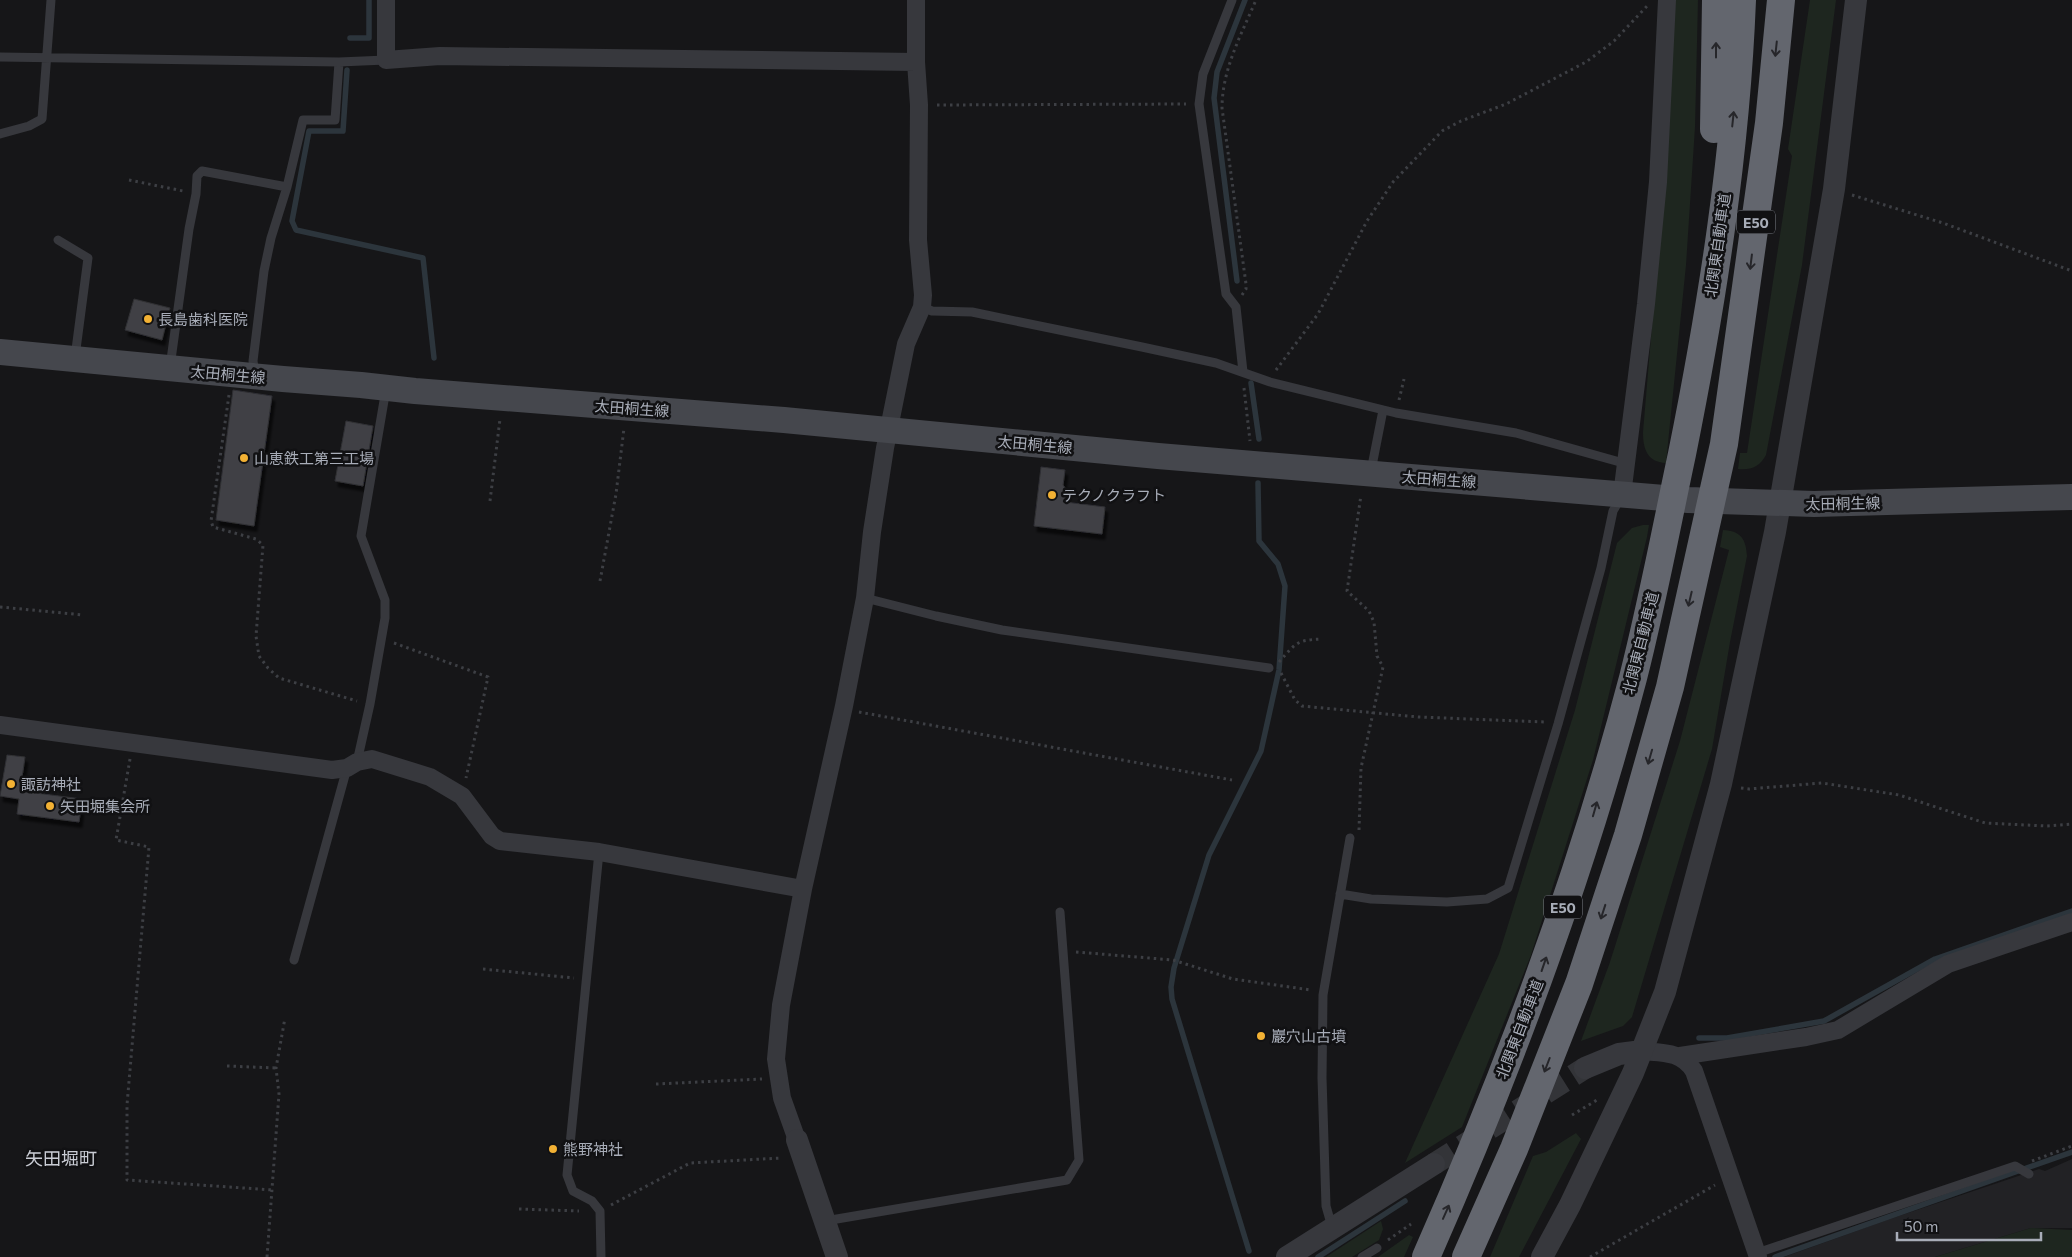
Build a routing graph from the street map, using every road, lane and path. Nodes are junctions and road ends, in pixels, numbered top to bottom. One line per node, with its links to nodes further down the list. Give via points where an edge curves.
1 (50, 0): 13 (lane)
2 (386, 0): 14 (street)
3 (916, 0): 16 (street)
4 (1232, 0): 17 (lane, via 1204,74)
5 (1256, 0): 26 (path, via 1234,50 1222,92 1246,289)
6 (1652, 0): 35 (path, via 1614,41 1586,62 1506,104 1442,131 1393,182 1367,221 1318,314)
7 (1667, 0): 43 (street, via 1658,182)
8 (1716, 0): 33 (highway, one-way to 8, via 1702,259 1716,113)
9 (1742, 0): 33 (highway, 北関東自動車道 / E50, one-way to 9, via 1717,257 1734,117)
10 (1781, 0): 109 (highway, E50, one-way to 109, via 1768,123 1724,444 1670,687 1628,835 1579,984 1514,1149)
11 (1856, 0): 22 (street)
12 (0, 57): 13 (lane)
13 (47, 58): 15 (lane); 19 (lane, via 42,119)
14 (386, 60): 15 (lane); 16 (street, via 440,56)
15 (339, 62): 21 (lane, via 335,120 303,120)
16 (916, 62): 18 (street)
17 (1199, 104): 18 (path); 26 (lane, via 1226,294)
18 (919, 105): 27 (street, via 918,240)
19 (0, 134)
20 (129, 180): 23 (path)
21 (287, 187): 23 (lane, via 202,171 197,176); 32 (lane, via 264,271 253,361)
22 (1834, 189): 25 (path); 48 (street)
23 (196, 194): 30 (lane)
24 (58, 240): 29 (lane, via 88,258)
25 (2072, 271)
26 (1232, 302): 31 (lane, via 1236,307)
27 (922, 307): 31 (lane, via 932,311 972,312 1142,347); 41 (street, via 906,344)
28 (0, 352): 29 (main road, 太田桐生線)
29 (75, 359): 30 (main road, 太田桐生線)
30 (170, 368): 32 (main road, 太田桐生線)
31 (1243, 372): 35 (lane); 42 (path)
32 (244, 376): 36 (main road, 太田桐生線); 56 (path, via 211,521 212,527 256,539 263,545 256,636 260,656 279,678)
33 (1697, 378): 108 (highway, 北関東自動車道 / E50, one-way to 33, via 1474,1149 1532,998 1587,834 1633,677)
34 (1404, 379): 40 (path)
35 (1270, 382): 39 (lane)
36 (386, 388): 37 (main road, 太田桐生線); 53 (lane, via 361,527 363,546 385,600)
37 (503, 398): 38 (main road, 太田桐生線); 47 (path)
38 (627, 408): 41 (main road, 太田桐生線); 49 (path)
39 (1382, 410): 40 (lane); 44 (lane)
40 (1396, 413): 43 (lane, via 1516,433)
41 (889, 430): 44 (main road, 太田桐生線); 50 (street)
42 (1251, 449)
43 (1627, 464): 45 (street)
44 (1366, 479): 45 (main road, 太田桐生線); 58 (path, via 1347,591 1369,611 1374,622 1377,656 1383,667)
45 (1622, 495): 48 (main road, 太田桐生線); 59 (lane, via 1613,511 1601,568)
46 (2072, 497): 48 (main road, 太田桐生線)
47 (490, 501)
48 (1779, 504): 64 (street)
49 (600, 581)
50 (865, 598): 55 (lane, via 1002,630); 57 (street)
51 (0, 607): 52 (path)
52 (84, 615)
53 (381, 639): 56 (lane); 65 (path, via 488,676)
54 (1322, 639): 55 (path, via 1305,639 1297,643)
55 (1272, 668): 58 (path, via 1282,674 1295,700 1302,706)
56 (370, 704): 62 (lane)
57 (844, 706): 63 (path, via 866,714); 70 (street)
58 (1372, 713): 59 (path); 67 (path, via 1361,768)
59 (1558, 724): 71 (lane, via 1508,888 1487,899 1447,902 1371,899)
60 (0, 725): 61 (street)
61 (132, 744): 62 (street, via 332,770); 95 (path, via 116,840 149,846 127,1105 126,1180)
62 (352, 765): 65 (street, via 378,760 421,773); 75 (lane)
63 (1232, 780)
64 (1721, 784): 66 (path, via 1749,789 1822,783 1899,795 1985,823); 80 (street, via 1665,992)
65 (462, 796): 69 (street, via 492,836 500,841)
66 (2072, 824)
67 (1359, 831)
68 (1350, 838): 71 (lane)
69 (599, 852): 70 (street); 77 (lane)
70 (803, 889): 85 (street, via 782,1005 776,1059)
71 (1340, 894): 78 (lane)
72 (1060, 912): 74 (lane)
73 (2072, 922): 81 (street, via 1948,964 1838,1030)
74 (1063, 951): 78 (path, via 1183,961 1233,979); 98 (lane, via 1078,1160 1067,1180)
75 (294, 960)
76 (483, 969): 77 (path)
77 (586, 980): 97 (lane, via 567,1175 573,1191 592,1201)
78 (1323, 992): 100 (lane, via 1326,1206)
79 (285, 1018): 83 (path)
80 (1642, 1051): 81 (street); 84 (street, via 1619,1054); 110 (street)
81 (1680, 1056): 94 (street, via 1694,1071)
82 (227, 1066): 83 (path)
83 (276, 1068): 95 (path, via 280,1094)
84 (1585, 1068)
85 (779, 1078): 86 (path); 90 (street, via 782,1098)
86 (656, 1084)
87 (1604, 1096): 88 (path)
88 (1572, 1115)
89 (2072, 1146): 92 (path)
90 (800, 1148): 97 (path, via 690,1163); 98 (street)
91 (1434, 1164): 100 (street)
92 (2016, 1166): 93 (lane); 102 (lane)
93 (2028, 1174)
94 (1730, 1177): 102 (street); 111 (path)
95 (273, 1190): 103 (path)
96 (519, 1209): 97 (path)
97 (600, 1211): 104 (lane)
98 (825, 1221): 105 (street)
99 (1411, 1224): 101 (path)
100 (1332, 1230): 106 (street)
101 (1377, 1248): 107 (lane)
102 (1757, 1255)
103 (267, 1257)
104 (601, 1257)
105 (837, 1257)
106 (1287, 1257)
107 (1362, 1257)
108 (1426, 1257)
109 (1466, 1257)
110 (1542, 1257)
111 (1590, 1257)

